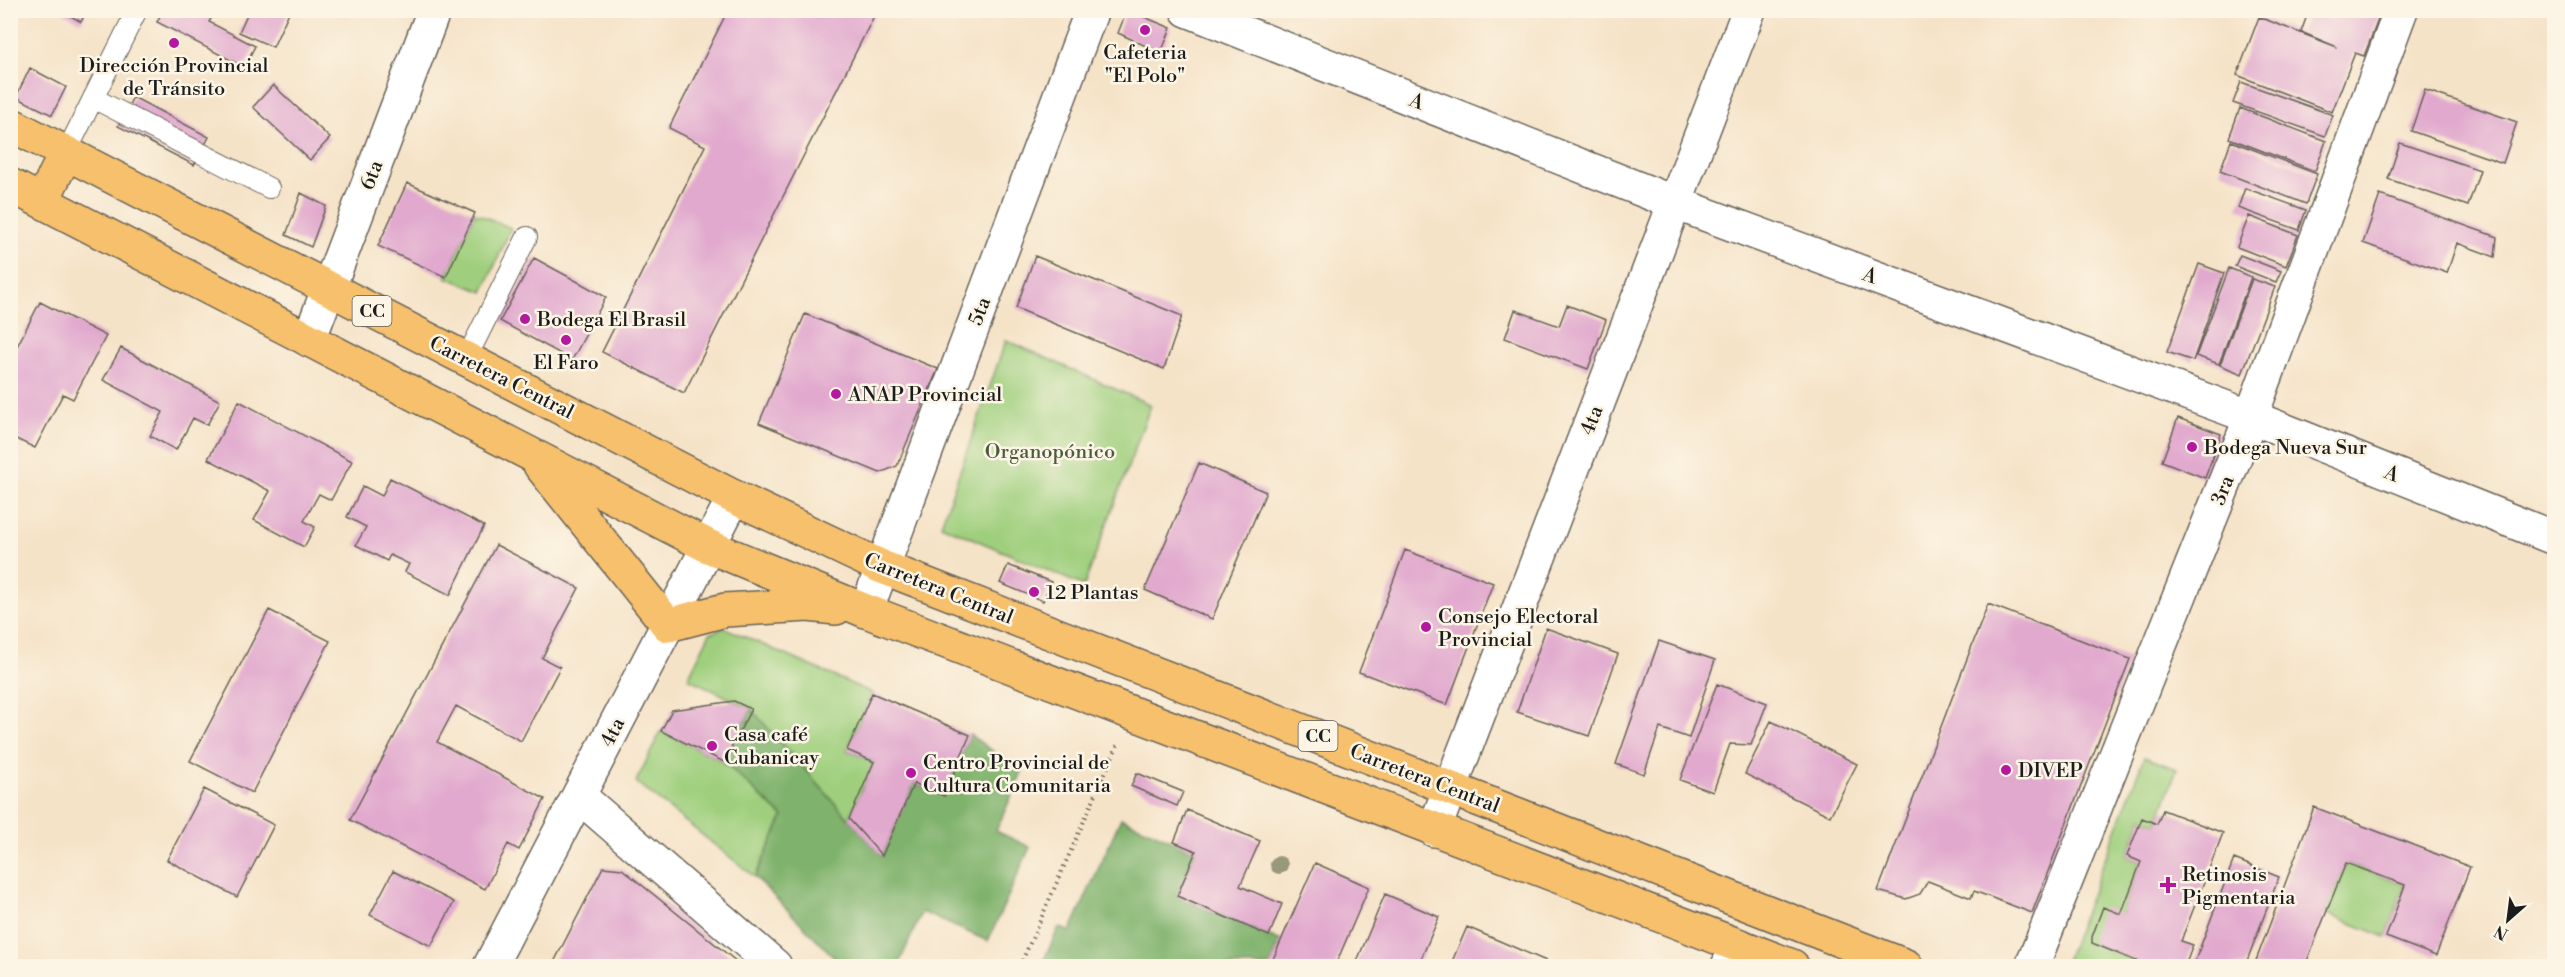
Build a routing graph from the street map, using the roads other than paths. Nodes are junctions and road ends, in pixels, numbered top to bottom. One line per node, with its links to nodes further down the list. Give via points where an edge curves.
1 (136, 10): 7 (lane)
2 (434, 10): 15 (street, 6ta)
3 (1092, 10): 23 (street, 5ta)
4 (1187, 10): 13 (street, A)
5 (1749, 10): 13 (street, 4ta)
6 (2401, 10): 18 (street, 3ra)
7 (93, 98): 9 (lane); 11 (lane)
8 (10, 124): 9 (main road, Carretera Central / CC)
9 (66, 153): 12 (main road); 15 (main road, Carretera Central / CC)
10 (10, 185): 12 (main road, CC)
11 (269, 188)
12 (42, 201): 16 (main road, CC)
13 (1675, 203): 18 (street, A); 26 (street, 4ta)
14 (527, 237): 17 (lane)
15 (328, 288): 16 (street, 6ta); 17 (main road, Carretera Central / CC)
16 (309, 340): 19 (main road, CC)
17 (466, 359): 20 (main road, Carretera Central / CC)
18 (2251, 417): 21 (street, A); 34 (street, 3ra)
19 (534, 456): 22 (main road, CC); 25 (main road)
20 (734, 497): 22 (street, 4ta); 23 (main road, Carretera Central / CC)
21 (2554, 538)
22 (708, 546): 24 (main road, CC); 25 (street, 4ta)
23 (882, 567): 24 (street, 5ta); 26 (main road, Carretera Central / CC)
24 (866, 611): 25 (main road, via 808,605 725,610); 28 (main road, CC)
25 (668, 625): 27 (street, 4ta)
26 (1450, 788): 28 (street, 4ta); 33 (main road, Carretera Central / CC)
27 (579, 796): 30 (street, 4ta); 31 (street)
28 (1434, 830): 29 (main road, CC)
29 (1732, 956): 32 (main road, CC)
30 (490, 966)
31 (776, 966)
32 (1792, 966)
33 (1906, 966)
34 (2032, 966)

